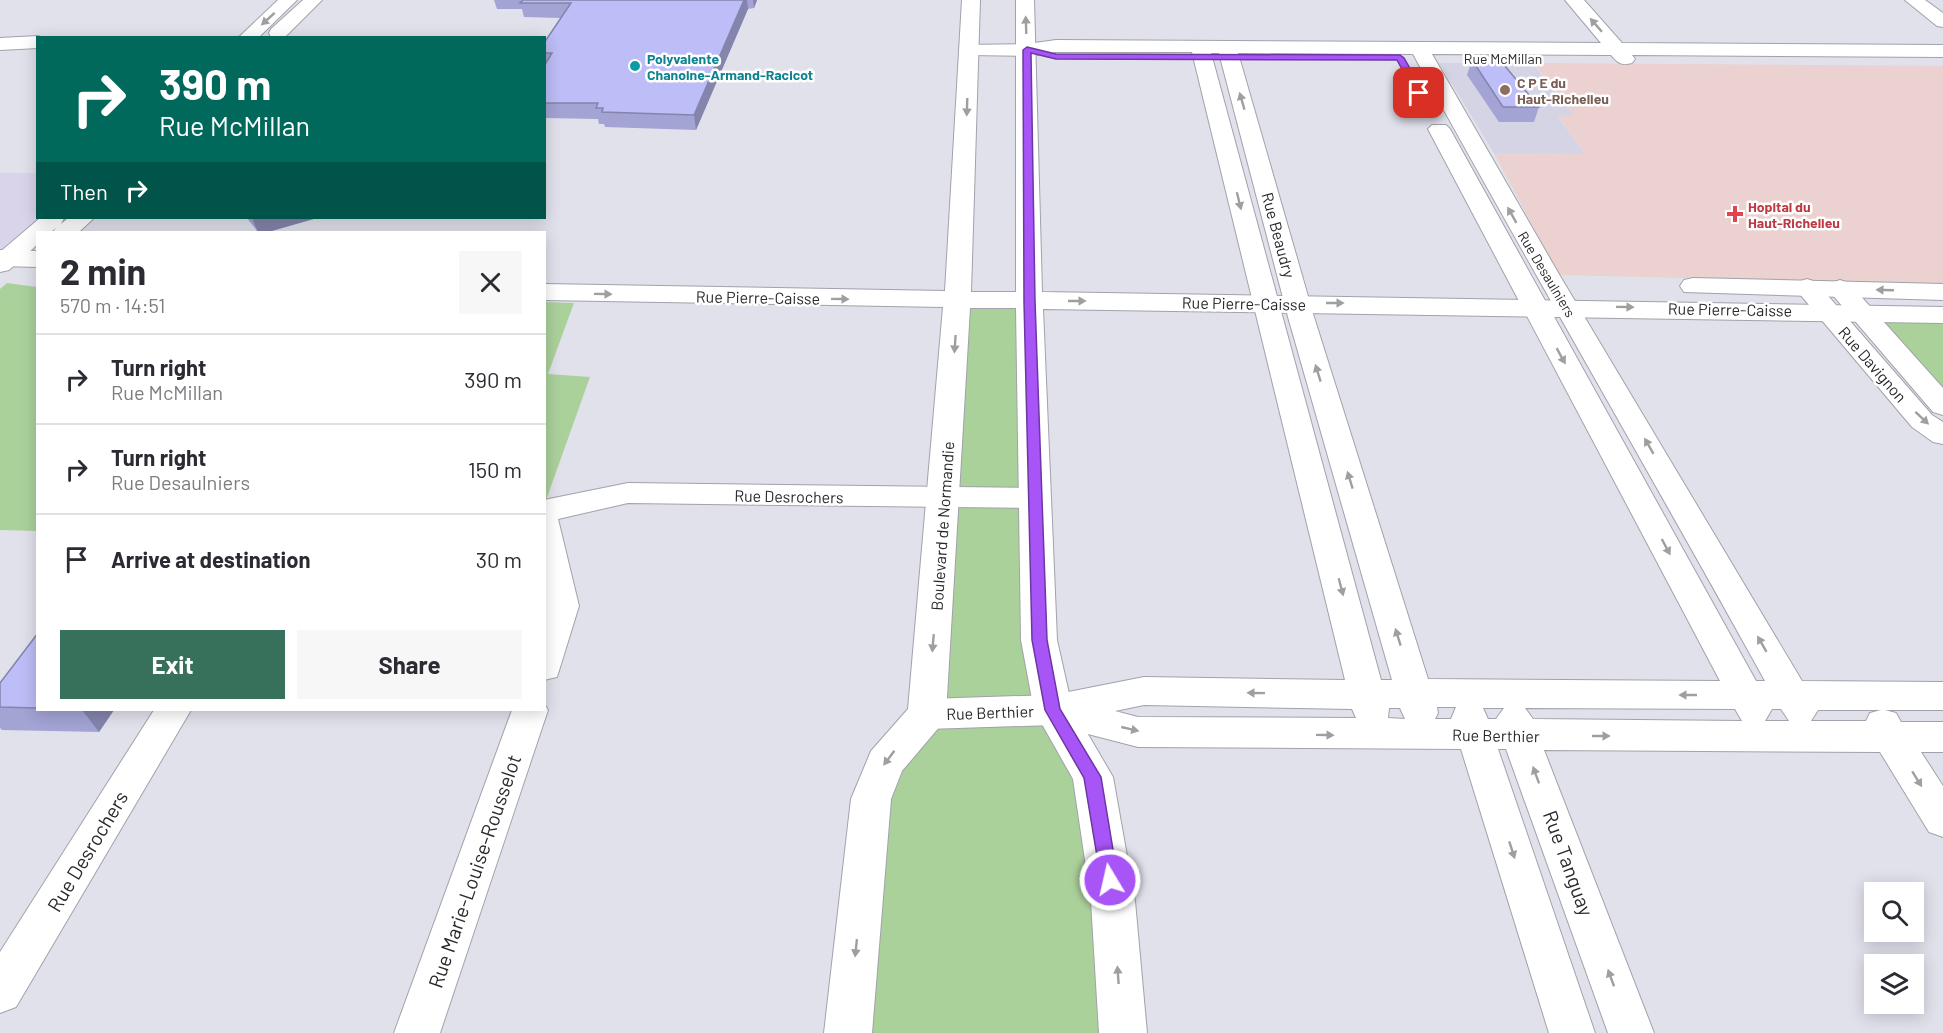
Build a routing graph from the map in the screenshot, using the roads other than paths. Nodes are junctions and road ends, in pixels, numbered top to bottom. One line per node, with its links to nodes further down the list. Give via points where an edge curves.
1 (288, 0): 10 (street, one-way to 10)
2 (313, 0): 11 (street)
3 (971, 0): 14 (street, Boulevard de Normandie)
4 (1025, 0): 15 (street, one-way to 4)
5 (1914, 0): 9 (street)
6 (1935, 0): 8 (street)
7 (1566, 4): 21 (street, via 1575,29); 22 (street, one-way to 7)
8 (1943, 6)
9 (1943, 22)
10 (249, 36)
11 (275, 36)
12 (36, 42): 13 (street)
13 (0, 44)
14 (969, 49): 15 (street, Rue McMillan); 37 (street, Boulevard de Normandie, one-way to 37)
15 (1027, 50): 17 (street, Rue McMillan, via 1056,56); 38 (street)
16 (1943, 51): 22 (street, Rue McMillan)
17 (1201, 53): 18 (street, Rue McMillan); 26 (street, Rue Beaudry)
18 (1228, 53): 23 (street, Rue McMillan); 27 (street, Rue Beaudry, one-way to 18)
19 (0, 54): 20 (street)
20 (36, 54)
21 (1594, 54): 22 (street, Rue McMillan); 23 (street, Rue McMillan)
22 (1621, 54): 24 (street, Rue McMillan)
23 (1409, 56): 43 (street, Rue Desaulniers, one-way to 23)
24 (1943, 61)
25 (1432, 116): 42 (street, Rue Desaulniers)
26 (1225, 144): 27 (street); 39 (street, Rue Beaudry, one-way to 39)
27 (1255, 145): 41 (street, Rue Beaudry)
28 (52, 219): 30 (street)
29 (81, 219): 31 (street)
30 (41, 231)
31 (66, 231)
32 (36, 236): 35 (street)
33 (36, 264): 35 (street)
34 (546, 271): 36 (street, Rue Pierre-Caisse)
35 (3, 272)
36 (566, 285): 37 (street, Rue Pierre-Caisse)
37 (958, 290): 38 (street, Rue Pierre-Caisse); 53 (street, Boulevard de Normandie, one-way to 53)
38 (1029, 291): 39 (street, Rue Pierre-Caisse); 54 (street)
39 (1262, 292): 41 (street, Rue Pierre-Caisse); 48 (street, Rue Beaudry)
40 (1943, 292): 44 (street, Rue Pierre-Caisse, one-way to 44)
41 (1294, 293): 42 (street, Rue Pierre-Caisse); 49 (street, Rue Beaudry, one-way to 41)
42 (1528, 294): 43 (street, Rue Pierre-Caisse); 51 (street, Rue Desaulniers, one-way to 51)
43 (1559, 295): 44 (street, Rue Pierre-Caisse, one-way to 44); 44 (street, Rue Pierre-Caisse, via 1808,287); 52 (street, Rue Desaulniers, one-way to 43)
44 (1834, 300): 45 (street, Rue Pierre-Caisse); 50 (street, Rue Davignon, one-way to 50, via 1922,421)
45 (1861, 313): 46 (street, Rue Pierre-Caisse); 47 (street, Rue Davignon)
46 (1943, 315)
47 (1943, 406)
48 (1297, 428): 49 (street); 56 (street, Rue Beaudry)
49 (1335, 429): 58 (street, Rue Beaudry, one-way to 49)
50 (1943, 435)
51 (1638, 495): 52 (street); 64 (street, Rue Desaulniers, one-way to 64)
52 (1678, 496): 65 (street, Rue Desaulniers, one-way to 52)
53 (945, 498): 54 (street, Rue Desrochers); 55 (street, Rue Desrochers, via 628,493); 71 (street, Boulevard de Normandie, one-way to 71)
54 (1035, 498): 68 (street, via 1039,640)
55 (546, 511)
56 (1326, 530): 58 (street); 62 (street, Rue Beaudry, one-way to 62)
57 (546, 531): 59 (street, via 562,606)
58 (1366, 531): 60 (street, Rue Beaudry, one-way to 58)
59 (546, 660)
60 (1415, 693): 61 (street, Rue Berthier); 62 (street, Rue Berthier); 72 (street, Rue Beaudry)
61 (1461, 694): 63 (street, Rue Berthier); 73 (street)
62 (1370, 695): 68 (street, Rue Berthier, one-way to 68, via 1144,691); 74 (street, Rue Beaudry)
63 (1503, 695): 64 (street, Rue Berthier, one-way to 63); 75 (street, Rue Tanguay)
64 (1747, 695): 65 (street, Rue Berthier); 76 (street, Rue Desaulniers)
65 (1791, 695): 66 (street, Rue Berthier); 77 (street, Rue Desaulniers)
66 (1866, 696): 67 (street, Rue Berthier); 78 (street)
67 (1926, 696): 79 (street)
68 (1053, 710): 71 (street, Rue Berthier); 74 (street, Rue Berthier, one-way to 74, via 1138,732); 84 (street, one-way to 68, via 1113,901 1093,777)
69 (172, 711): 81 (street, Rue Desrochers)
70 (530, 711): 82 (street, Rue Marie-Louise-Rousselot)
71 (927, 714): 83 (street, one-way to 83, via 885,763 871,799)
72 (1426, 733): 73 (street, Rue Berthier); 74 (street, Rue Berthier)
73 (1474, 734): 75 (street, Rue Berthier); 85 (street, one-way to 85)
74 (1376, 735)
75 (1521, 736): 76 (street, Rue Berthier, one-way to 76); 86 (street, Rue Tanguay, one-way to 75)
76 (1768, 736): 77 (street, Rue Berthier)
77 (1815, 736): 78 (street, Rue Berthier)
78 (1891, 738): 79 (street, Rue Berthier); 80 (street, one-way to 80)
79 (1942, 739)
80 (1943, 820)
81 (0, 992)
82 (417, 1033)
83 (848, 1033)
84 (1123, 1033)
85 (1572, 1033)
86 (1631, 1033)

